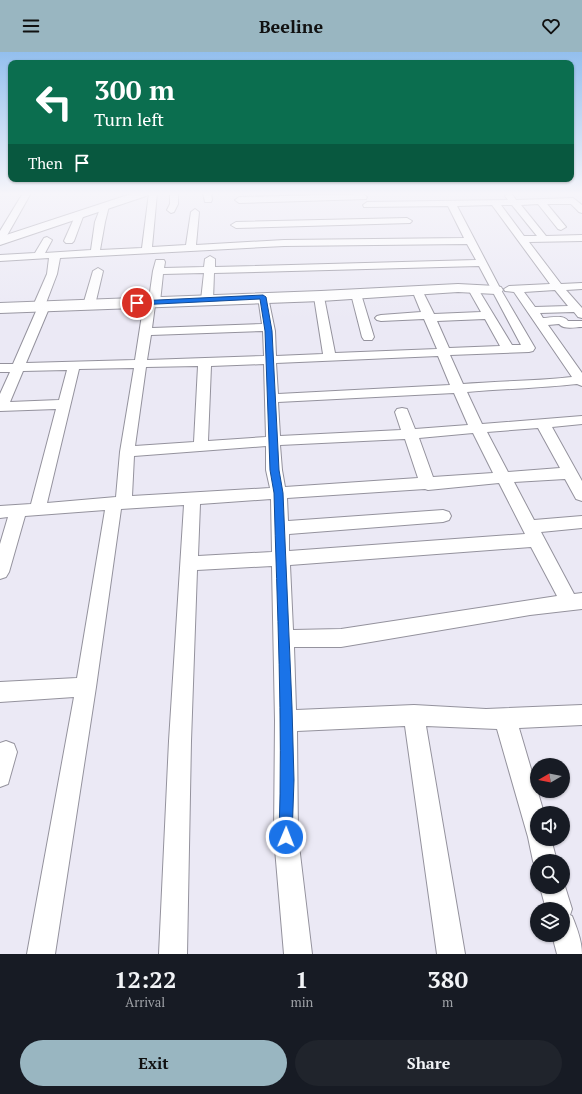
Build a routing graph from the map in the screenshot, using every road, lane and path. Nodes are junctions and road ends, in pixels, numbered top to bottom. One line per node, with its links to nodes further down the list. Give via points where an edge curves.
1 (71, 235): 15 (street)
2 (98, 235): 23 (street)
3 (148, 235): 22 (street)
4 (192, 235): 19 (street)
5 (236, 235): 18 (street)
6 (237, 235): 17 (street)
7 (352, 235): 17 (street)
8 (468, 235): 16 (street)
9 (519, 235): 12 (street)
10 (541, 235): 13 (street)
11 (578, 238): 13 (street); 20 (street)
12 (522, 239): 13 (street); 32 (street)
13 (544, 239)
14 (47, 240): 25 (street)
15 (69, 241)
16 (471, 241): 17 (street); 27 (street)
17 (354, 243)
18 (211, 246): 19 (street); 28 (street)
19 (191, 247): 21 (street)
20 (582, 247)
21 (162, 249): 22 (street); 30 (street)
22 (147, 250): 23 (street)
23 (95, 253): 24 (street)
24 (55, 255): 25 (street); 43 (street)
25 (38, 256): 26 (street)
26 (1, 261)
27 (482, 263): 28 (street); 36 (street)
28 (209, 269): 30 (street); 40 (street)
29 (98, 271): 42 (street)
30 (158, 271): 41 (street)
31 (582, 286): 32 (street)
32 (559, 287): 34 (street); 45 (street)
33 (473, 289): 35 (street); 36 (street); 47 (street)
34 (517, 289): 36 (street); 46 (street)
35 (417, 290): 37 (street); 48 (street)
36 (496, 290): 55 (street, via 529,348)
37 (356, 294): 38 (street); 54 (street)
38 (319, 296): 39 (street); 57 (street)
39 (263, 297): 40 (street); 52 (street)
40 (207, 300): 41 (street)
41 (152, 302): 42 (street); 53 (street)
42 (89, 305): 43 (street)
43 (42, 306): 44 (street); 63 (street)
44 (0, 308)
45 (579, 309): 46 (street)
46 (532, 310): 50 (street)
47 (488, 315): 48 (street); 55 (street)
48 (429, 316): 49 (street); 56 (street)
49 (381, 318)
50 (540, 322): 51 (street, via 562,320 565,324); 64 (street)
51 (582, 324)
52 (268, 327): 53 (street); 58 (street)
53 (146, 332): 60 (street)
54 (368, 337)
55 (508, 349): 56 (street)
56 (444, 352): 57 (street); 65 (street)
57 (330, 358): 58 (street)
58 (270, 360): 59 (street); 66 (street)
59 (205, 362): 60 (street); 75 (street)
60 (141, 363): 61 (street); 76 (street)
61 (74, 366): 63 (street); 67 (street)
62 (0, 368): 63 (street)
63 (17, 368): 68 (street)
64 (582, 381): 65 (street)
65 (459, 388): 66 (street); 72 (street)
66 (272, 398): 74 (street)
67 (65, 404): 68 (street); 84 (street)
68 (0, 407)
69 (402, 412): 73 (street)
70 (582, 420): 71 (street)
71 (543, 424): 72 (street); 77 (street)
72 (478, 428): 73 (street); 78 (street)
73 (410, 434): 74 (street); 79 (street)
74 (273, 441): 75 (street); 80 (street, via 274,470)
75 (201, 446): 76 (street)
76 (127, 452): 83 (street)
77 (575, 476): 78 (street); 81 (street)
78 (504, 479): 79 (street); 90 (street)
79 (428, 484): 80 (street)
80 (279, 493): 82 (street); 89 (street)
81 (582, 495)
82 (192, 499): 83 (street); 92 (street)
83 (119, 503): 84 (street); 96 (street)
84 (37, 510): 86 (street)
85 (0, 512): 86 (street)
86 (18, 512): 93 (street)
87 (443, 516): 89 (street)
88 (582, 522): 90 (street)
89 (280, 528): 91 (street)
90 (532, 534): 91 (street, via 365,553); 94 (street)
91 (280, 557): 92 (street); 95 (street)
92 (189, 564): 107 (street, via 180,734)
93 (0, 572)
94 (575, 602): 95 (street, via 341,638)
95 (284, 639): 101 (street)
96 (86, 687): 97 (street); 106 (street)
97 (0, 692)
98 (414, 715): 100 (street); 101 (street); 109 (street)
99 (582, 715): 100 (street)
100 (505, 718): 104 (street)
101 (286, 721): 108 (street, via 286,837)
102 (6, 752): 103 (street)
103 (0, 776)
104 (530, 806)
105 (568, 942): 110 (street)
106 (41, 954)
107 (173, 954)
108 (298, 954)
109 (451, 954)
110 (571, 954)

